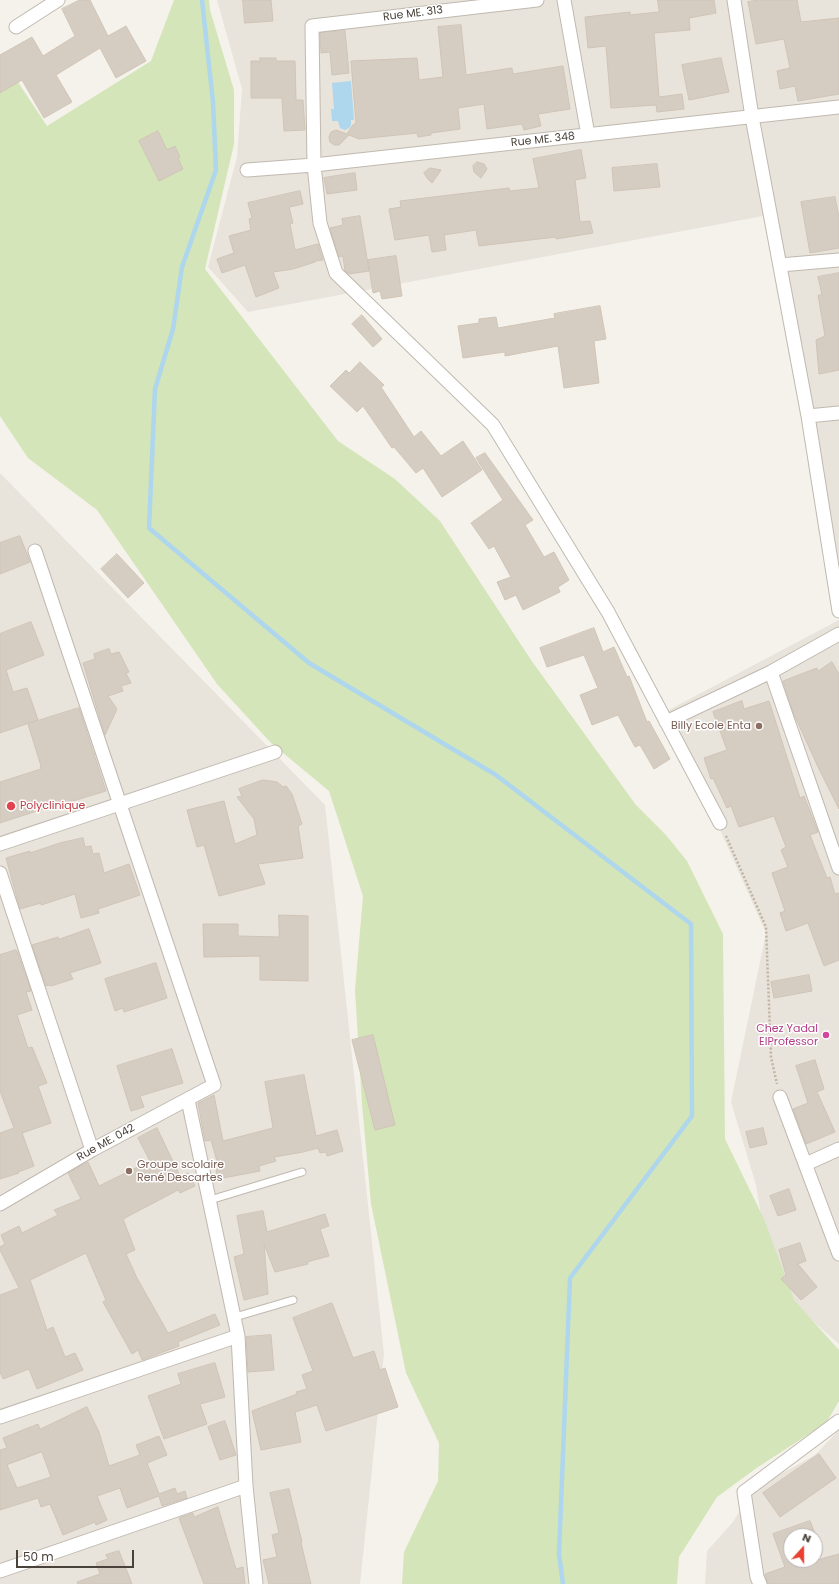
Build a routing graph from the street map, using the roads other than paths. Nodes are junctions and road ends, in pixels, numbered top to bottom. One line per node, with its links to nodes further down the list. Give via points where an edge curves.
1 (58, 0): 5 (street)
2 (538, 0): 9 (street, Rue ME. 313, via 312,26)
3 (564, 0): 8 (street)
4 (734, 0): 7 (street)
5 (16, 27)
6 (839, 107): 7 (street, Rue ME. 348)
7 (752, 117): 8 (street, Rue ME. 348); 12 (street)
8 (588, 135): 9 (street, Rue ME. 348)
9 (314, 165): 10 (street, Rue ME. 348); 19 (street, via 320,223 336,273 493,425 608,612)
10 (247, 170)
11 (839, 260): 12 (street)
12 (780, 265): 14 (street)
13 (839, 413): 14 (street)
14 (808, 416): 16 (street)
15 (35, 551): 21 (street)
16 (839, 611)
17 (839, 634): 18 (street)
18 (771, 672): 19 (street); 24 (street)
19 (666, 722): 22 (street)
20 (275, 752): 21 (street)
21 (118, 804): 23 (street); 27 (street, Rue ME. 042, via 214,1085)
22 (720, 822)
23 (0, 844)
24 (839, 868)
25 (0, 873): 29 (street)
26 (780, 1097): 30 (street)
27 (188, 1100): 29 (street, Rue ME. 042); 32 (street)
28 (839, 1149): 30 (street)
29 (92, 1150): 33 (street, Rue ME. 042)
30 (806, 1164): 34 (street)
31 (302, 1172): 32 (lane)
32 (210, 1200): 36 (street)
33 (0, 1204)
34 (839, 1254)
35 (293, 1300): 36 (lane)
36 (235, 1317): 37 (street)
37 (238, 1336): 38 (street); 40 (street)
38 (0, 1417)
39 (839, 1421): 43 (street, via 744,1492)
40 (246, 1486): 41 (street); 42 (street)
41 (0, 1572)
42 (256, 1584)
43 (760, 1584)

